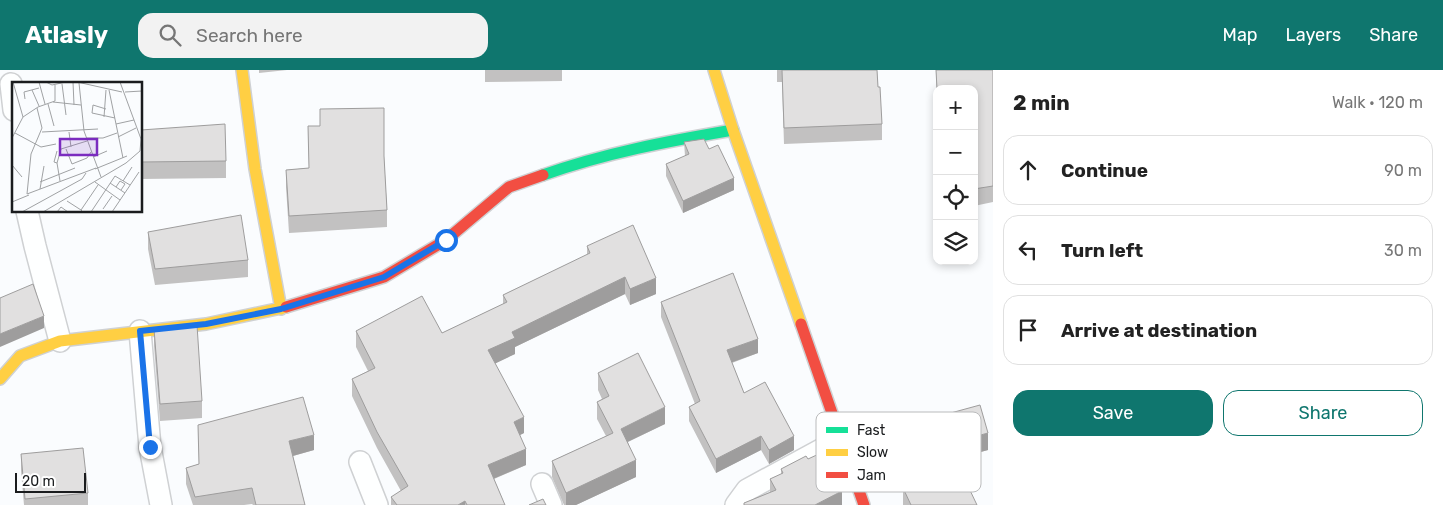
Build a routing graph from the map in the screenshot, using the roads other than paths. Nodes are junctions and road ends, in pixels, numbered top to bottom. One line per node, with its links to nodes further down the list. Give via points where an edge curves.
1 (242, 70): 7 (street, via 255,169)
2 (714, 70): 5 (street)
3 (11, 84): 4 (street)
4 (12, 93)
5 (733, 130): 7 (street, via 643,146 574,164 509,187 446,240 384,277); 11 (street)
6 (27, 212): 9 (street)
7 (281, 309): 8 (street, via 206,324)
8 (140, 331): 9 (street); 16 (street, via 150,447)
9 (60, 341): 10 (street, via 20,356)
10 (0, 379)
11 (831, 412)
12 (816, 453): 19 (street, via 747,490)
13 (360, 462): 17 (street)
14 (542, 484): 18 (street)
15 (859, 492): 20 (street)
16 (161, 505)
17 (377, 505)
18 (551, 505)
19 (736, 505)
20 (864, 505)

